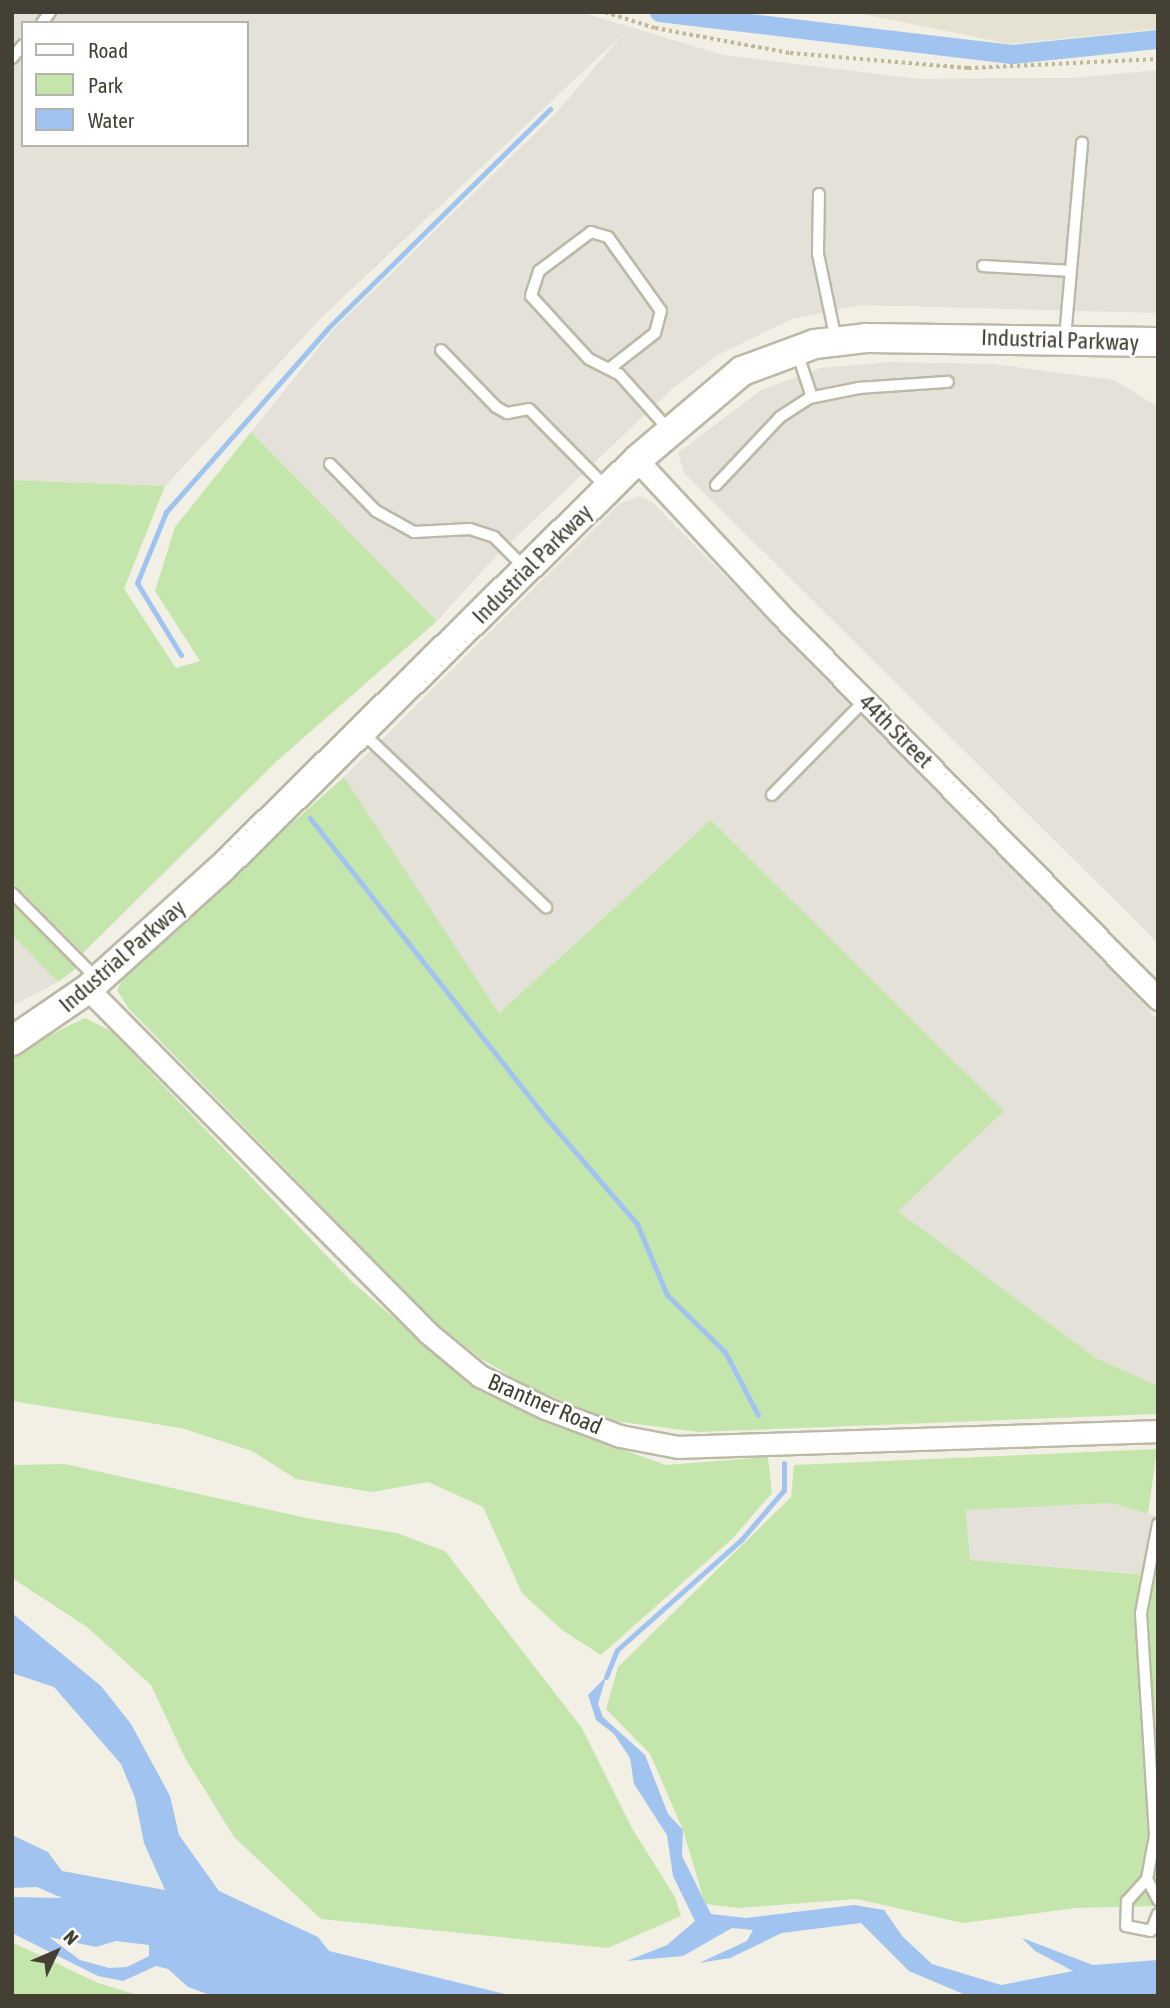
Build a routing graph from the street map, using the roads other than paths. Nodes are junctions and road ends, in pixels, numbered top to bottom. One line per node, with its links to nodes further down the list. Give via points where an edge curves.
1 (1082, 143): 4 (lane)
2 (819, 194): 5 (lane, via 818,254)
3 (983, 266): 4 (lane)
4 (1070, 271): 6 (lane)
5 (836, 341): 6 (street, Industrial Parkway, via 896,336); 8 (street, Industrial Parkway)
6 (1064, 341): 7 (street, Industrial Parkway)
7 (1158, 342)
8 (797, 349): 12 (lane); 13 (street, Industrial Parkway, via 742,371)
9 (441, 350): 17 (lane, via 496,407 507,413 529,409)
10 (609, 369): 10 (lane, via 589,359 531,296 539,271 591,232 608,237 661,311 655,333); 13 (lane)
11 (948, 382): 12 (lane, via 859,388)
12 (812, 397): 16 (lane, via 780,417)
13 (669, 430): 14 (street, Industrial Parkway)
14 (637, 460): 17 (street, Industrial Parkway); 19 (street, 44th Street)
15 (330, 464): 18 (lane, via 386,516 414,531 470,529 494,537)
16 (716, 485)
17 (608, 489): 18 (street, Industrial Parkway)
18 (528, 571): 20 (street, Industrial Parkway)
19 (865, 700): 21 (lane); 25 (street, 44th Street)
20 (361, 731): 23 (lane); 24 (street, Industrial Parkway, via 221,869)
21 (772, 796)
22 (12, 893): 24 (lane)
23 (546, 907)
24 (93, 985): 26 (street, Industrial Parkway); 27 (street, Brantner Road, via 427,1332 480,1376 545,1408 620,1436 678,1447)
25 (1158, 999)
26 (16, 1031)
27 (1158, 1431)
28 (1158, 1524): 29 (lane, via 1141,1613 1155,1836)
29 (1147, 1879): 30 (lane); 31 (lane, via 1127,1901 1126,1926 1151,1931)
30 (1158, 1900)
31 (1158, 1914)

